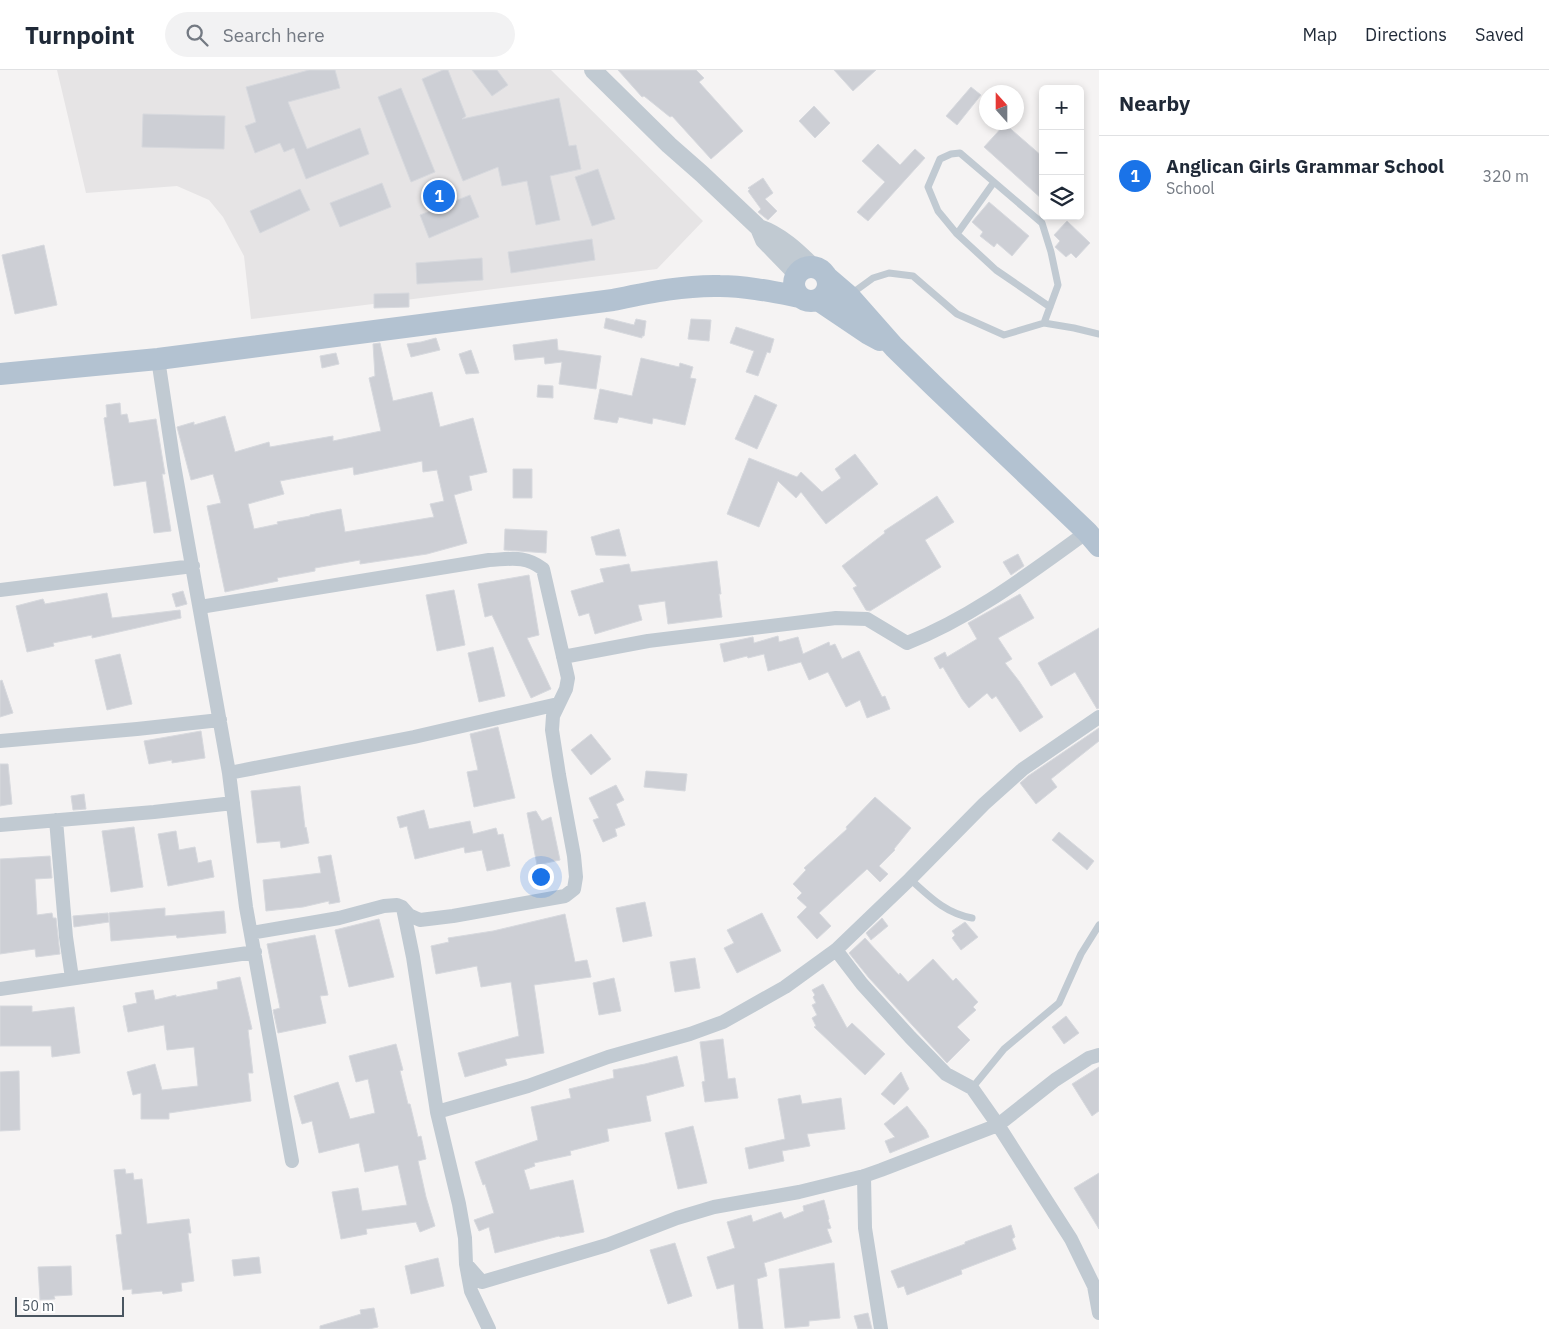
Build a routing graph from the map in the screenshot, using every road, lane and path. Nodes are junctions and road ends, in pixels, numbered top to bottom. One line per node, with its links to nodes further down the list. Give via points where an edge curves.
1 (593, 70): 4 (street, via 759,228 771,232 798,252)
2 (994, 182): 3 (lane); 3 (lane, via 960,153 940,159 928,187 938,211); 6 (lane, via 1042,223 1058,285)
3 (957, 234): 6 (lane, via 996,270)
4 (808, 283): 5 (main road); 9 (main road, via 867,333); 10 (main road, via 762,278 740,280 720,286 682,288)
5 (849, 296): 7 (lane, via 873,278 889,273 913,276 957,314 1004,335); 9 (main road)
6 (1050, 307): 7 (lane)
7 (1044, 323): 8 (lane)
8 (1099, 334)
9 (894, 347): 12 (main road)
10 (158, 358): 11 (main road); 13 (street)
11 (0, 374)
12 (1093, 539): 16 (street, via 932,633 907,643 867,619 836,618 648,641)
13 (193, 566): 14 (street); 15 (street)
14 (0, 590)
15 (200, 607): 16 (street, via 489,560 521,558 543,569); 19 (street)
16 (562, 657): 17 (street, via 568,678)
17 (558, 704): 21 (street, via 414,737); 26 (street, via 552,730 574,856 574,889 565,896 420,920)
18 (1099, 717): 25 (street, via 1023,769)
19 (220, 720): 20 (street); 21 (street)
20 (0, 741)
21 (229, 773): 22 (street)
22 (233, 803): 23 (street); 29 (street)
23 (56, 820): 24 (street); 32 (street)
24 (0, 825)
25 (910, 879): 27 (lane, via 941,906); 30 (street)
26 (402, 907): 29 (street, via 384,906 339,918); 36 (street)
27 (972, 918)
28 (1099, 924): 35 (lane, via 1081,954 1059,1003 1004,1050)
29 (251, 933): 31 (street)
30 (836, 950): 35 (street, via 862,984 946,1074); 36 (street, via 785,987 723,1022 608,1057 528,1086)
31 (255, 952): 32 (street); 38 (street)
32 (72, 978): 33 (street)
33 (0, 989)
34 (1099, 1055): 37 (street, via 1055,1080)
35 (972, 1088): 37 (street)
36 (437, 1112): 40 (street, via 459,1204)
37 (998, 1125): 39 (street); 41 (street, via 1072,1240 1094,1286)
38 (292, 1161)
39 (864, 1176): 40 (street, via 799,1192 714,1207 607,1245 482,1282); 43 (street, via 865,1228)
40 (466, 1264): 42 (street, via 471,1291)
41 (1099, 1313)
42 (489, 1329)
43 (880, 1329)

